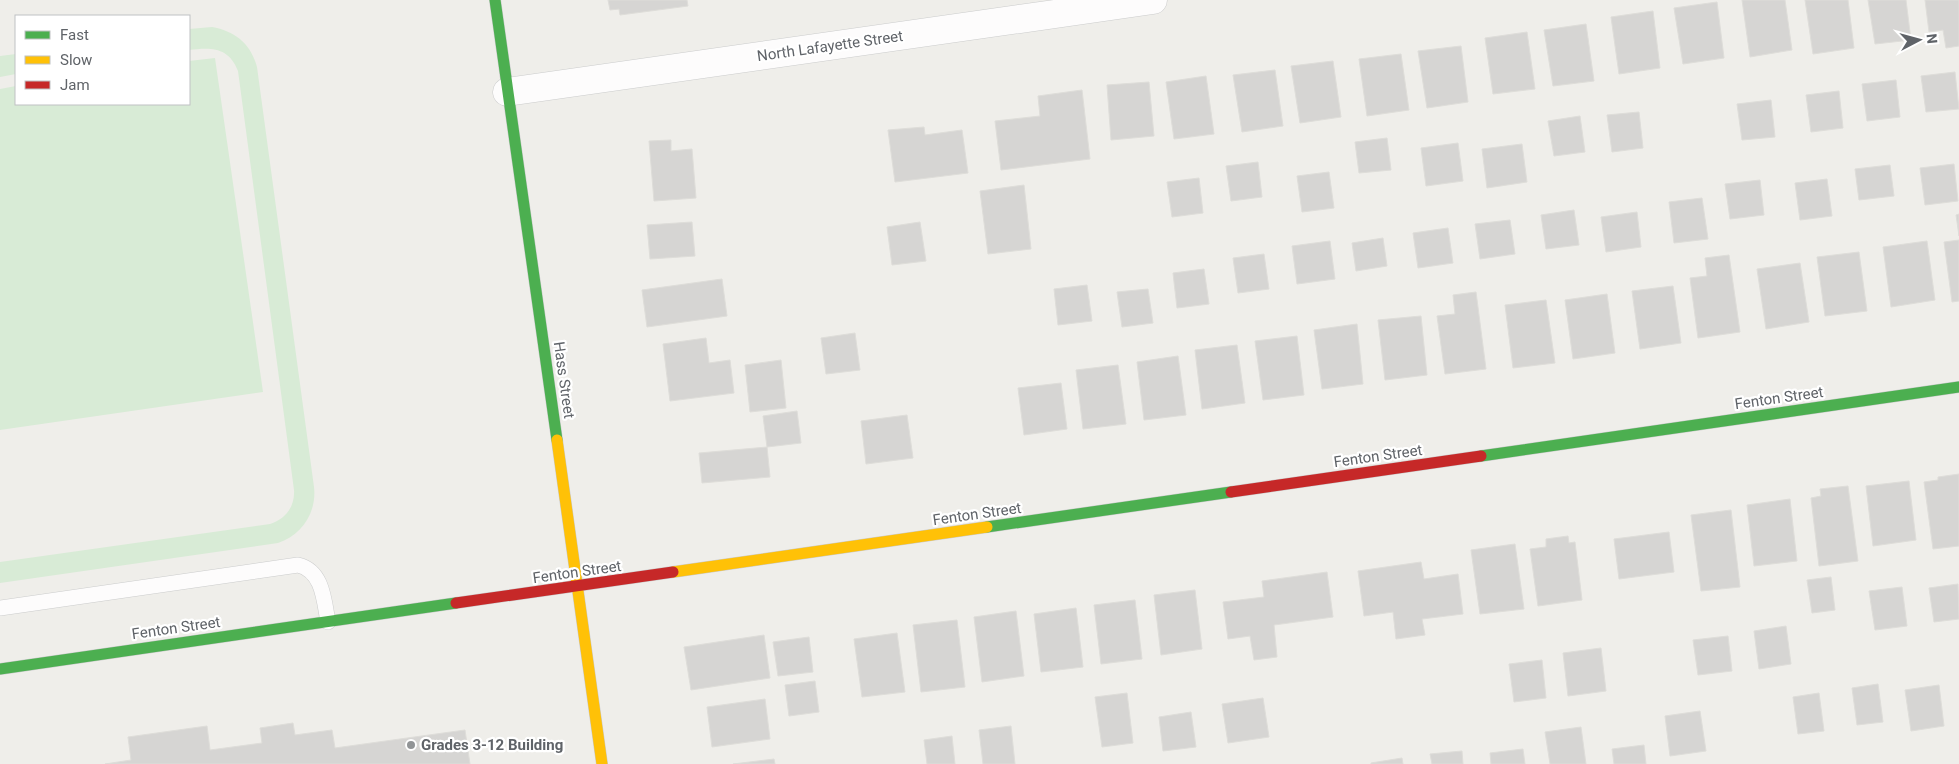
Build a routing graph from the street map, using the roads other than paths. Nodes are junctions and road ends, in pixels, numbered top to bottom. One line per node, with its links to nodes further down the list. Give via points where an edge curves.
1 (495, 0): 3 (street, Hass Street)
2 (1153, 0): 3 (street, North Lafayette Street)
3 (507, 92): 5 (street, Hass Street)
4 (1959, 387): 5 (street, Fenton Street)
5 (578, 587): 7 (street, Fenton Street); 9 (street, Hass Street)
6 (0, 608): 7 (lane, via 298,564 308,567 318,580)
7 (328, 622): 8 (street, Fenton Street)
8 (0, 668)
9 (602, 764)

